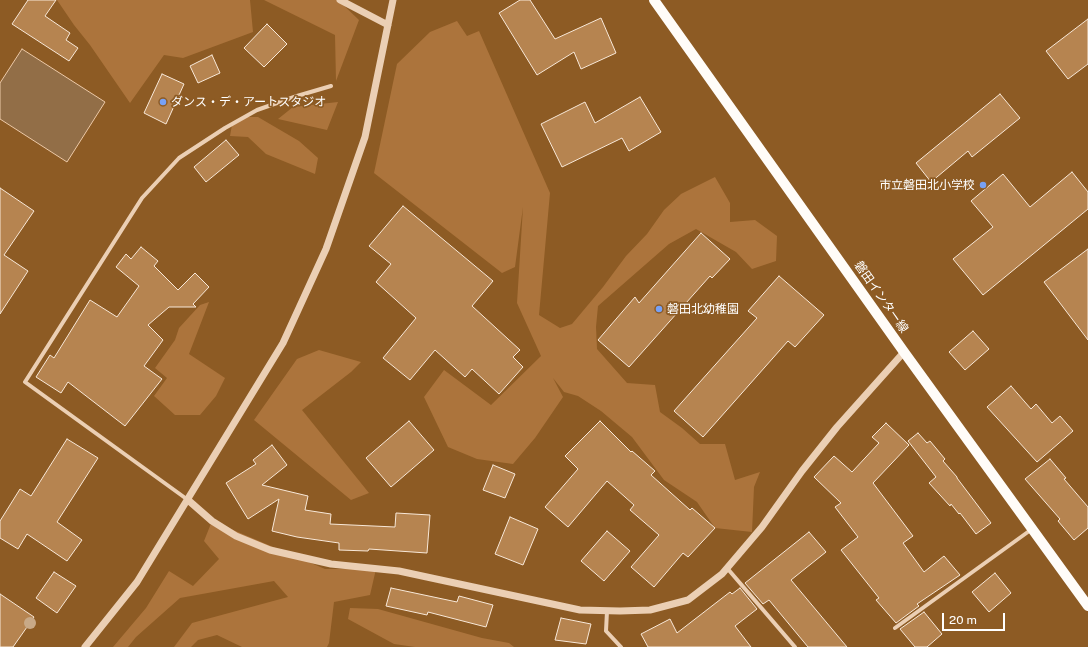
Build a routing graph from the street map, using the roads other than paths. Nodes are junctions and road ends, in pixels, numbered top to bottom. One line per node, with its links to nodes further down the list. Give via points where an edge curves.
1 (340, 0): 4 (street)
2 (393, 0): 4 (street)
3 (654, 0): 6 (main road, 磐田インター線)
4 (388, 25): 7 (street, via 365,136 326,249 283,343)
5 (332, 86): 7 (street, via 257,110 179,158 142,198 25,382)
6 (904, 352): 8 (main road, 磐田インター線); 9 (street, via 837,427 762,527)
7 (188, 500): 11 (street, via 212,521 236,536 270,550 331,564 399,571 580,610); 13 (street, via 137,582)
8 (1032, 529): 10 (main road, 磐田インター線); 12 (street)
9 (727, 568): 11 (street, via 688,600 650,610); 15 (street)
10 (1088, 606)
11 (607, 611): 14 (street, via 606,631)
12 (895, 628)
13 (85, 647)
14 (621, 647)
15 (795, 647)

